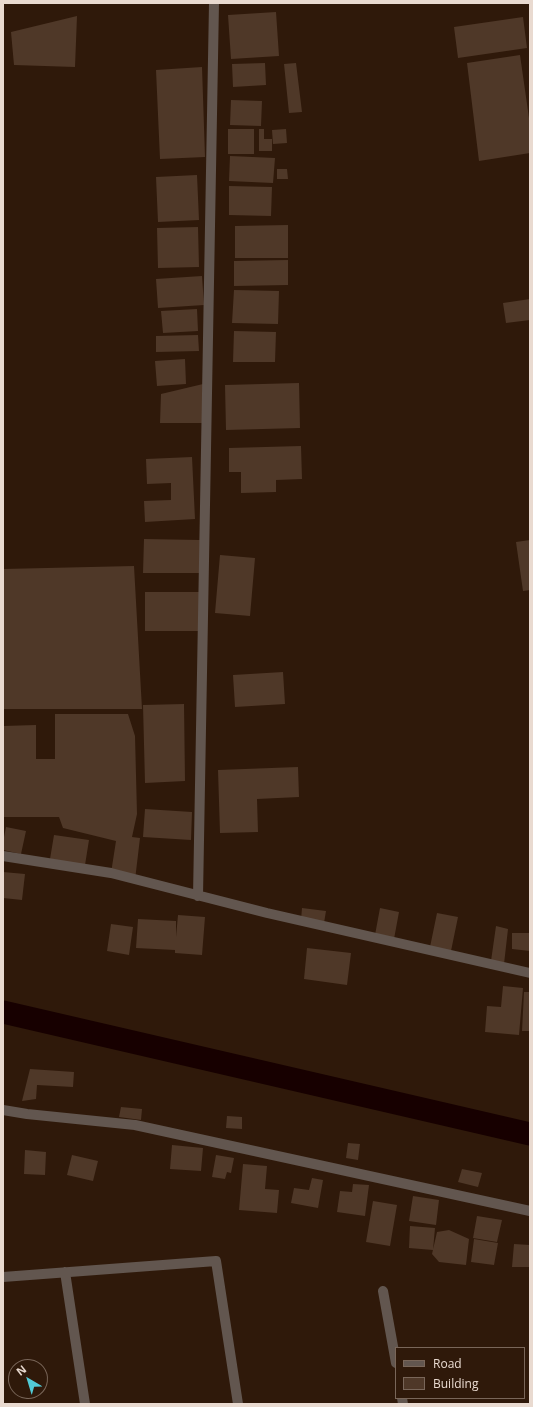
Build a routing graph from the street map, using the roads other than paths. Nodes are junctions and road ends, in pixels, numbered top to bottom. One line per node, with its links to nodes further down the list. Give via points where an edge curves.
1 (214, 3): 3 (street)
2 (3, 856): 3 (street, via 111,874)
3 (198, 896): 4 (street)
4 (530, 973)
5 (3, 1110): 6 (street, via 135,1126)
6 (530, 1211)
7 (64, 1272): 8 (street); 11 (street); 12 (street, via 216,1261)
8 (3, 1277)
9 (383, 1291): 10 (street)
10 (395, 1357)
11 (85, 1404)
12 (238, 1404)

